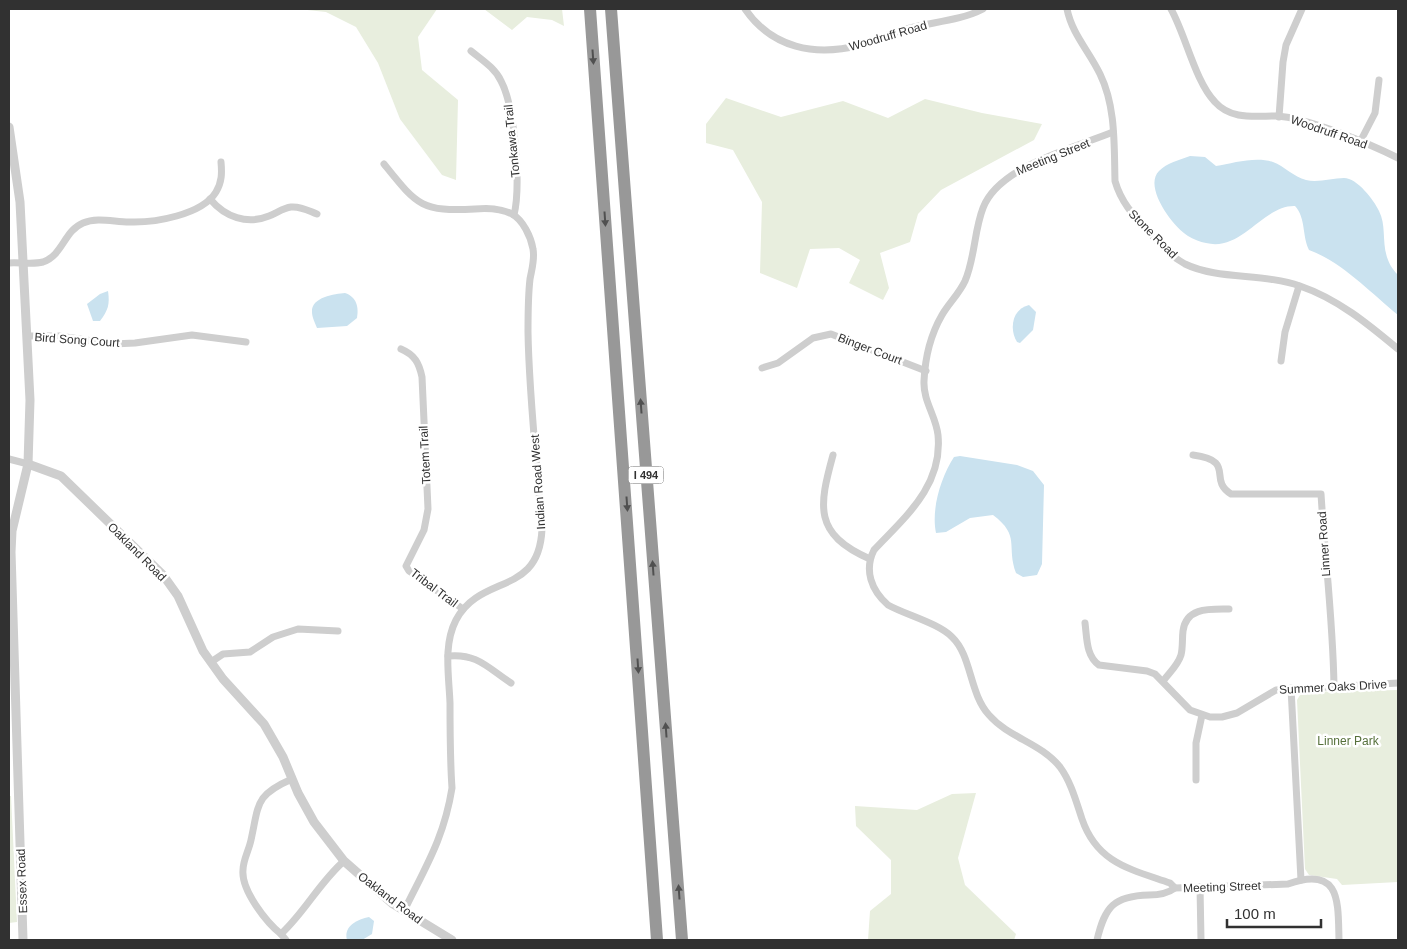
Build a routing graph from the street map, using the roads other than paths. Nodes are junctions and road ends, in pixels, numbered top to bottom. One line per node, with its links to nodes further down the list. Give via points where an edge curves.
1 (590, 9): 59 (highway, I 494, one-way to 59)
2 (611, 9): 60 (highway, I 494, one-way to 2)
3 (745, 9): 4 (street, Woodruff Road, via 779,42 828,49 861,45 892,33)
4 (983, 9)
5 (1066, 9): 12 (street, Stone Road, via 1074,31 1106,87)
6 (1172, 9): 10 (street, Woodruff Road, via 1204,86 1216,104 1235,115)
7 (1302, 9): 10 (street, via 1286,46)
8 (471, 51): 19 (street, Tonkawa Trail, via 500,79 510,105 518,198)
9 (1379, 80): 13 (street, via 1375,113)
10 (1279, 117): 13 (street, Woodruff Road, via 1301,120)
11 (9, 127): 21 (street, via 20,202)
12 (1113, 132): 22 (street, Stone Road, via 1115,181 1123,203 1171,255 1198,269 1276,279); 29 (street, Meeting Street, via 1021,169 989,194 979,220 966,279 936,327)
13 (1360, 142): 14 (street, Woodruff Road)
14 (1398, 158)
15 (221, 162): 17 (street, via 222,180)
16 (384, 164): 19 (street, via 410,195 425,206 444,211 492,208)
17 (210, 199): 18 (street, via 221,210 240,219 261,219 290,207); 21 (street, via 180,214 149,222 100,220 82,223 74,228 55,255 42,262)
18 (318, 214)
19 (514, 215): 37 (street, Indian Road West, via 527,231 534,251 528,330 542,544 534,562 521,576 480,595)
20 (9, 263): 21 (street)
21 (24, 264): 23 (street)
22 (1299, 286): 26 (street, Stone Road, via 1317,292 1355,314); 27 (street, via 1284,332)
23 (28, 336): 24 (street, Bird Song Court, via 59,336 112,344 192,335); 33 (street)
24 (246, 342)
25 (401, 349): 35 (street, Totem Trail, via 417,359 422,377 428,509 424,530)
26 (1398, 349)
27 (1281, 361)
28 (762, 368): 29 (street, Binger Court, via 778,363 813,338 831,334)
29 (926, 371): 34 (street, Meeting Street, via 925,392 938,436 935,467 916,507 874,550)
30 (833, 455): 34 (street, via 822,497 825,517 840,542)
31 (1194, 455): 46 (street, Linner Road, via 1207,457 1218,464 1222,486 1232,494 1321,494 1332,614)
32 (9, 458): 33 (street)
33 (28, 464): 36 (street, Essex Road, via 12,531); 42 (street, Oakland Road, via 61,476 163,575 178,596)
34 (870, 559): 54 (street, Meeting Street, via 870,576 879,597 893,608 951,636 959,645 975,694 990,716 1058,764 1066,776 1084,826 1097,847 1116,863 1170,883)
35 (406, 566): 37 (street, Tribal Trail)
36 (10, 581): 57 (street, Essex Road)
37 (463, 609): 41 (street, Indian Road West, via 451,632)
38 (1229, 609): 43 (street, via 1200,610 1188,618 1181,654)
39 (1085, 623): 43 (street, via 1094,662 1147,671)
40 (338, 631): 42 (street, via 291,630 250,652 223,654)
41 (448, 656): 44 (street, via 477,659); 55 (street, Indian Road West, via 450,803 432,859)
42 (211, 662): 49 (street, Oakland Road, via 264,724)
43 (1164, 680): 48 (street, via 1181,702)
44 (511, 683)
45 (1398, 683): 46 (street, Summer Oaks Drive)
46 (1334, 686): 47 (street, Summer Oaks Drive)
47 (1291, 688): 48 (street, Summer Oaks Drive, via 1268,693 1230,715); 52 (street)
48 (1202, 715): 50 (street, via 1196,743)
49 (292, 779): 51 (street, Oakland Road, via 314,822); 56 (street, via 270,790 258,805 242,872 262,915)
50 (1196, 780)
51 (344, 861): 55 (street, Oakland Road, via 377,892); 56 (street, via 324,880)
52 (1301, 880): 53 (street, Meeting Street, via 1288,884); 63 (street, via 1321,881 1336,893)
53 (1200, 887): 54 (street, Meeting Street); 62 (street)
54 (1174, 888): 61 (street, via 1169,893 1134,896 1116,902 1104,916)
55 (404, 911): 58 (street, Oakland Road)
56 (283, 937)
57 (23, 940)
58 (452, 940)
59 (657, 940)
60 (682, 940)
61 (1097, 940)
62 (1201, 940)
63 (1339, 940)

